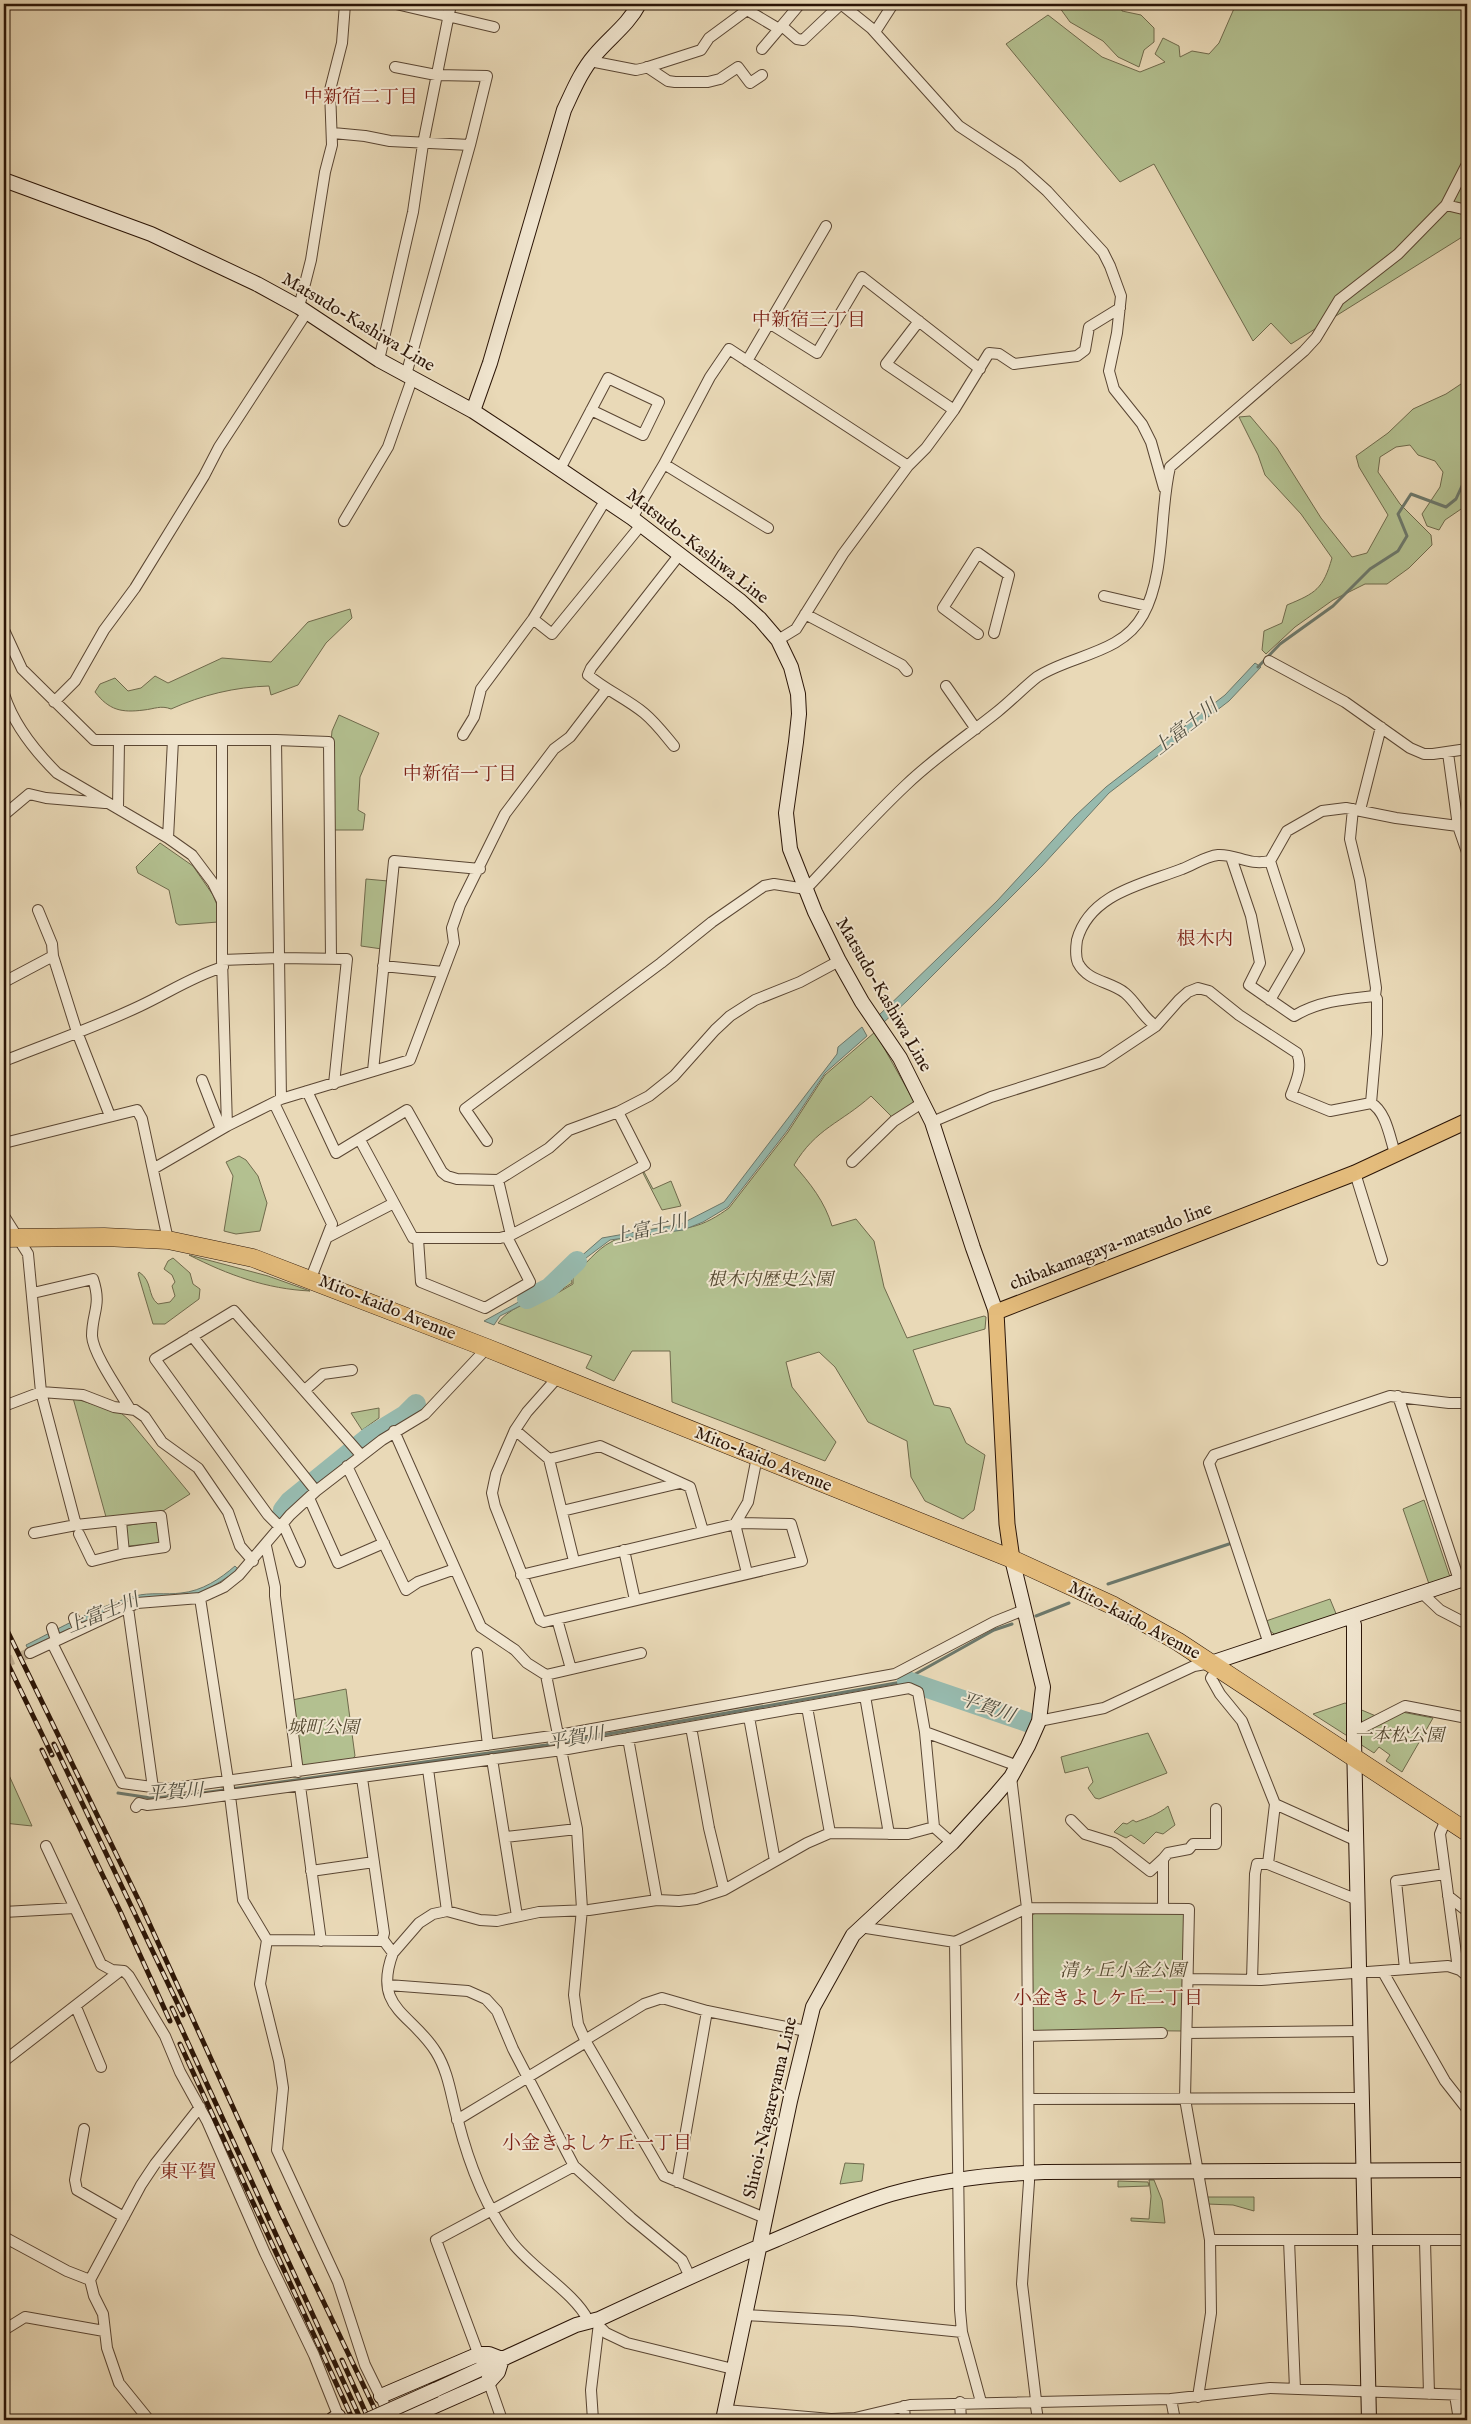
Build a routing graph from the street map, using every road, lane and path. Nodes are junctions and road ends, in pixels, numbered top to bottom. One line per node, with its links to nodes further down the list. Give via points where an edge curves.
1 (345, 4): 17 (street, via 342,43 330,90)
2 (396, 4): 7 (street)
3 (451, 4): 7 (street)
4 (639, 4): 12 (main road)
5 (800, 4): 9 (street)
6 (893, 4): 10 (street)
7 (448, 17): 8 (street); 15 (street)
8 (494, 27)
9 (781, 27): 10 (street, via 802,40 841,4); 11 (street); 14 (street, via 747,10 709,38 701,50)
10 (875, 32): 25 (street, via 958,126 1018,165 1084,231 1110,266 1118,284)
11 (762, 49)
12 (590, 62): 14 (street, via 636,70); 35 (main road, via 579,77 564,110)
13 (395, 67): 15 (street)
14 (647, 67): 16 (street, via 675,82 708,82 720,79 738,67 750,83)
15 (436, 75): 18 (street); 19 (street, via 486,76)
16 (762, 75)
17 (333, 133): 18 (street); 26 (street)
18 (423, 144): 19 (street); 29 (street, via 413,212)
19 (470, 144): 32 (street)
20 (1467, 164): 22 (street)
21 (4, 180): 26 (main road, Matsudo-Kashiwa Line, via 151,234 257,284)
22 (1446, 205): 23 (street); 39 (street, via 1398,254 1339,300 1304,352 1170,467)
23 (1467, 210)
24 (826, 226): 28 (street)
25 (1120, 308): 31 (street, via 1089,327 1085,350 1077,356 1014,364 999,354 989,353); 39 (street, via 1109,371 1114,389 1142,424 1151,442)
26 (303, 310): 29 (main road, Matsudo-Kashiwa Line); 58 (street, via 135,588 104,630 75,680)
27 (919, 321): 28 (street, via 862,277 817,353); 31 (street); 34 (street, via 886,364)
28 (769, 323): 30 (street)
29 (379, 360): 32 (main road, Matsudo-Kashiwa Line)
30 (748, 360): 36 (street, via 729,349 710,377); 37 (street)
31 (980, 369): 34 (street)
32 (409, 377): 35 (main road, Matsudo-Kashiwa Line); 41 (street, via 388,447)
33 (591, 410): 33 (street, via 608,378 659,402 643,434); 38 (street)
34 (954, 410): 37 (street)
35 (473, 411): 38 (main road, Matsudo-Kashiwa Line)
36 (664, 464): 42 (street); 43 (street)
37 (908, 466): 47 (street, via 843,554)
38 (560, 469): 40 (main road, Matsudo-Kashiwa Line)
39 (1165, 489): 46 (street, via 1154,584)
40 (605, 500): 42 (main road, Matsudo-Kashiwa Line); 48 (street)
41 (344, 521)
42 (636, 521): 44 (main road, Matsudo-Kashiwa Line); 48 (street, via 552,634)
43 (768, 528)
44 (680, 554): 52 (main road, Matsudo-Kashiwa Line, via 739,600); 56 (street, via 591,668 588,676)
45 (1104, 596): 46 (street)
46 (1147, 606): 60 (street, via 1135,626 1122,637 1092,654 1039,676)
47 (805, 614): 52 (street, via 796,629); 54 (street, via 902,665)
48 (533, 619): 61 (street, via 481,689 474,718)
49 (4, 630): 58 (street, via 22,669)
50 (994, 632): 51 (street, via 1009,575 978,553 943,608)
51 (978, 634)
52 (778, 640): 79 (main road, Matsudo-Kashiwa Line, via 791,667 798,694 799,714 786,813 790,849)
53 (1269, 662): 59 (street, via 1345,702)
54 (907, 671)
55 (946, 686): 60 (street)
56 (606, 690): 66 (street, via 642,712); 78 (street, via 570,737 554,749 505,814)
57 (4, 694): 69 (street, via 9,709 42,758 57,773)
58 (54, 702): 65 (street, via 94,740)
59 (1381, 727): 68 (street, via 1424,754); 71 (street)
60 (976, 729): 79 (street, via 906,785)
61 (463, 735)
62 (173, 740): 63 (street); 65 (street); 74 (street)
63 (222, 740): 64 (street); 80 (street)
64 (276, 740): 83 (street); 84 (street, via 329,742)
65 (119, 741): 70 (street)
66 (674, 746)
67 (1467, 749): 68 (street)
68 (1448, 753): 73 (street)
69 (108, 803): 70 (street); 72 (street, via 29,794)
70 (118, 808): 74 (street)
71 (1357, 810): 73 (street); 77 (street, via 1338,808 1322,811 1292,827 1279,842); 90 (street, via 1350,839 1366,919)
72 (4, 814)
73 (1458, 826): 75 (street)
74 (168, 838): 80 (street, via 192,855)
75 (1467, 852)
76 (1231, 857): 77 (street, via 1253,864); 91 (street, via 1250,916 1260,963 1249,985); 92 (street, via 1212,857 1123,890 1094,911 1079,933 1076,957 1085,972 1123,991)
77 (1270, 861): 91 (street, via 1299,950)
78 (480, 869): 87 (street, via 394,860); 88 (street, via 460,905 452,928 454,943)
79 (806, 889): 85 (main road, Matsudo-Kashiwa Line); 108 (street, via 774,884 764,886 465,1109)
80 (224, 904): 86 (street)
81 (38, 910): 82 (street, via 52,944)
82 (53, 956): 89 (street); 93 (street)
83 (278, 958): 84 (street); 86 (street); 99 (street)
84 (330, 959): 97 (street, via 347,959)
85 (838, 961): 100 (main road, Matsudo-Kashiwa Line, via 900,1058); 102 (street, via 800,982 755,1000 730,1016 674,1076 649,1096)
86 (222, 964): 93 (street, via 140,1006); 106 (street)
87 (383, 966): 88 (street); 95 (street)
88 (443, 972): 95 (street, via 410,1060)
89 (4, 982)
90 (1375, 996): 91 (street, via 1322,1003 1294,1016); 101 (street, via 1377,1034)
91 (1270, 1000)
92 (1156, 1026): 101 (street, via 1188,992 1198,988 1209,992 1297,1053 1300,1062 1298,1077 1291,1095 1330,1111); 105 (street, via 1102,1062 998,1095)
93 (77, 1032): 94 (street); 103 (street)
94 (4, 1061)
95 (373, 1071): 97 (street)
96 (202, 1080): 106 (street)
97 (334, 1084): 98 (street)
98 (307, 1091): 99 (street); 107 (street, via 336,1152)
99 (277, 1101): 106 (street); 118 (street, via 332,1224)
100 (922, 1103): 105 (main road, Matsudo-Kashiwa Line); 111 (street, via 894,1121)
101 (1371, 1103): 110 (street, via 1383,1118)
102 (618, 1112): 114 (street, via 568,1130 549,1148); 117 (street, via 645,1165)
103 (110, 1116): 109 (street); 112 (street, via 137,1110)
104 (1467, 1121): 110 (main road, chibakamagaya-matsudo line)
105 (932, 1122): 125 (main road, Matsudo-Kashiwa Line)
106 (224, 1127): 112 (street)
107 (360, 1140): 114 (street, via 407,1110 447,1176); 115 (street)
108 (487, 1141)
109 (4, 1143)
110 (1396, 1156): 113 (main road, chibakamagaya-matsudo line)
111 (852, 1162)
112 (153, 1169): 121 (street)
113 (1355, 1173): 122 (street); 125 (main road, chibakamagaya-matsudo line)
114 (498, 1180): 117 (street)
115 (394, 1203): 118 (street); 120 (street, via 413,1238)
116 (4, 1216): 119 (street)
117 (509, 1236): 120 (street); 120 (street, via 530,1282 485,1308 422,1282)
118 (328, 1237): 123 (street)
119 (11, 1238): 121 (highway, Mito-kaido Avenue); 124 (street, via 28,1254)
120 (418, 1238)
121 (168, 1240): 123 (highway, Mito-kaido Avenue, via 253,1258)
122 (1382, 1260)
123 (311, 1278): 127 (highway, Mito-kaido Avenue)
124 (33, 1293): 131 (street); 135 (street, via 93,1279 98,1299 92,1338)
125 (996, 1312): 155 (main road, chibakamagaya-matsudo line, via 1007,1524)
126 (192, 1336): 130 (street, via 234,1311); 143 (street, via 306,1478); 147 (street, via 156,1358 268,1515)
127 (486, 1348): 129 (highway, Mito-kaido Avenue); 137 (street, via 425,1414)
128 (352, 1370): 130 (street, via 323,1374)
129 (558, 1377): 136 (street); 139 (highway, Mito-kaido Avenue)
130 (305, 1390): 138 (street)
131 (41, 1392): 134 (street); 135 (street, via 83,1395 114,1407); 148 (street)
132 (1398, 1396): 133 (street); 162 (street); 175 (street, via 1369,1402 1214,1455 1209,1463)
133 (1467, 1402)
134 (5, 1403)
135 (130, 1409): 156 (street, via 145,1417 162,1442 198,1468 228,1512 244,1552)
136 (515, 1430): 140 (street); 161 (street, via 496,1474 492,1493)
137 (394, 1431): 138 (street); 159 (street)
138 (361, 1455): 141 (street)
139 (757, 1458): 146 (street, via 748,1502); 155 (highway, Mito-kaido Avenue)
140 (549, 1459): 142 (street, via 600,1446); 144 (street)
141 (347, 1466): 143 (street); 151 (street)
142 (680, 1483): 144 (street); 149 (street, via 690,1486)
143 (313, 1494): 147 (street); 151 (street, via 338,1564)
144 (562, 1511): 157 (street)
145 (121, 1521): 148 (street); 154 (street); 154 (street, via 162,1516 166,1547)
146 (735, 1524): 149 (street); 160 (street); 160 (street, via 791,1524 802,1561)
147 (282, 1525): 152 (street); 158 (street)
148 (77, 1530): 150 (street); 154 (street, via 92,1560)
149 (702, 1531): 153 (street)
150 (34, 1533)
151 (384, 1543): 159 (street, via 406,1590 418,1582)
152 (266, 1546): 156 (street); 199 (street, via 275,1587)
153 (624, 1550): 157 (street); 165 (street)
154 (124, 1553)
155 (1012, 1559): 167 (main road, Shiroi-Nagareyama Line); 179 (highway, Mito-kaido Avenue, via 1114,1606)
156 (253, 1561): 164 (street, via 224,1587)
157 (574, 1561): 161 (street)
158 (300, 1562)
159 (455, 1569): 181 (street, via 481,1627)
160 (747, 1573): 165 (street)
161 (521, 1575): 170 (street, via 540,1620)
162 (1463, 1579): 163 (main road)
163 (1423, 1594): 168 (main road); 171 (street, via 1440,1610)
164 (200, 1598): 166 (street, via 137,1603); 202 (street)
165 (635, 1600): 170 (street)
166 (128, 1608): 173 (street); 204 (street)
167 (1024, 1610): 188 (main road, Shiroi-Nagareyama Line, via 1043,1687); 192 (street, via 994,1622 895,1674)
168 (1351, 1617): 175 (main road); 191 (main road, via 1354,1625)
169 (74, 1618): 173 (street)
170 (557, 1619): 180 (street)
171 (1467, 1624)
172 (52, 1628): 174 (street)
173 (78, 1629): 174 (street)
174 (55, 1641): 176 (street); 204 (street, via 122,1783)
175 (1270, 1644): 179 (main road)
176 (30, 1653)
177 (641, 1653): 180 (street)
178 (477, 1654): 194 (street)
179 (1215, 1665): 188 (street, via 1194,1666 1104,1708); 196 (highway, Mito-kaido Avenue); 206 (street, via 1211,1678 1242,1722)
180 (571, 1669): 181 (street)
181 (546, 1675): 192 (street)
182 (865, 1696): 185 (street); 190 (street, via 910,1688 918,1692); 215 (street)
183 (1416, 1699): 184 (street)
184 (1405, 1706): 187 (street); 191 (street)
185 (807, 1707): 186 (street); 214 (street)
186 (749, 1717): 189 (street); 221 (street)
187 (1467, 1718)
188 (1039, 1721): 200 (main road, Shiroi-Nagareyama Line)
189 (691, 1727): 193 (street); 226 (street)
190 (925, 1732): 200 (street); 211 (street)
191 (1354, 1732): 196 (main road)
192 (559, 1735): 194 (street); 195 (street)
193 (628, 1738): 195 (street); 228 (street)
194 (488, 1744): 199 (street)
195 (562, 1750): 197 (street); 212 (street)
196 (1355, 1758): 209 (highway, Mito-kaido Avenue); 217 (main road)
197 (492, 1760): 198 (street); 216 (street)
198 (428, 1769): 201 (street); 235 (street)
199 (298, 1772): 202 (street)
200 (1014, 1772): 218 (main road, Shiroi-Nagareyama Line); 231 (street)
201 (362, 1778): 203 (street); 222 (street)
202 (228, 1780): 204 (street, via 193,1787); 205 (street)
203 (300, 1786): 205 (street); 224 (street)
204 (153, 1788)
205 (230, 1795): 207 (street, via 147,1805 139,1803); 239 (street, via 243,1900)
206 (1275, 1804): 217 (street); 223 (street)
207 (136, 1807)
208 (1216, 1809): 220 (street, via 1216,1844 1193,1844 1189,1849 1168,1853)
209 (1446, 1819): 213 (highway, Mito-kaido Avenue); 225 (street, via 1440,1834)
210 (1071, 1820): 220 (street, via 1085,1834 1114,1844 1150,1871)
211 (934, 1827): 215 (street, via 908,1834); 218 (street)
212 (577, 1829): 216 (street); 232 (street)
213 (1467, 1832)
214 (830, 1833): 215 (street); 221 (street)
215 (889, 1834)
216 (505, 1837): 237 (street)
217 (1357, 1841): 229 (main road)
218 (952, 1843): 238 (main road, Shiroi-Nagareyama Line)
219 (46, 1846): 230 (street)
220 (1163, 1859): 233 (street)
221 (775, 1861): 226 (street)
222 (374, 1862): 224 (street); 241 (street, via 384,1933)
223 (1268, 1864): 229 (street); 251 (street, via 1257,1864 1255,1874)
224 (311, 1871): 240 (street)
225 (1445, 1874): 227 (street); 244 (street, via 1396,1881)
226 (724, 1890): 228 (street, via 679,1902)
227 (1448, 1896): 234 (street); 245 (street)
228 (657, 1900): 232 (street)
229 (1358, 1900): 247 (main road)
230 (75, 1908): 236 (street); 246 (street, via 101,1964)
231 (1027, 1908): 233 (street); 242 (street); 259 (street)
232 (582, 1909): 237 (street); 260 (street, via 574,1995 578,2024)
233 (1162, 1909): 250 (street, via 1189,1909)
234 (1467, 1910)
235 (447, 1911): 237 (street, via 480,1920 497,1921); 243 (street, via 433,1914 419,1923)
236 (4, 1912)
237 (517, 1916)
238 (860, 1927): 242 (street); 255 (main road, Shiroi-Nagareyama Line, via 823,1988)
239 (267, 1940): 240 (street); 305 (street, via 260,1984 283,2088 277,2150 338,2282 362,2356)
240 (321, 1941): 241 (street)
241 (382, 1941): 243 (street)
242 (955, 1942): 276 (street)
243 (393, 1953): 252 (street, via 388,1967)
244 (1405, 1969): 245 (street, via 1448,1966); 248 (street)
245 (1458, 1969): 249 (street)
246 (120, 1971): 253 (street); 267 (street, via 129,1976 142,1996)
247 (1360, 1971): 248 (street); 251 (street); 256 (main road)
248 (1383, 1972): 268 (street, via 1445,2081)
249 (1467, 1976)
250 (1188, 1979): 251 (street); 258 (street)
251 (1252, 1980)
252 (388, 1985): 263 (street, via 468,1991 486,1999 497,2011 513,2049); 269 (street, via 390,2000 424,2036 446,2069)
253 (76, 2007): 261 (street); 262 (street)
254 (707, 2011): 255 (street); 260 (street, via 662,1998 652,2000); 277 (street)
255 (806, 2031): 280 (main road, Shiroi-Nagareyama Line)
256 (1361, 2031): 258 (street); 264 (main road)
257 (1162, 2033): 259 (street)
258 (1187, 2033): 266 (street)
259 (1028, 2036): 265 (street)
260 (585, 2041): 263 (street); 277 (street, via 664,2176)
261 (4, 2061)
262 (100, 2067)
263 (530, 2077): 269 (street); 271 (street)
264 (1362, 2098): 266 (street); 272 (main road)
265 (1029, 2099): 266 (street); 275 (street)
266 (1185, 2099): 274 (street)
267 (200, 2107): 279 (street, via 154,2164); 313 (street, via 314,2355)
268 (1467, 2109)
269 (458, 2120): 278 (street, via 473,2173)
270 (84, 2130): 279 (street, via 75,2180 77,2190)
271 (574, 2166): 278 (street); 288 (street, via 682,2260)
272 (1363, 2170): 273 (main road); 274 (main road); 284 (main road)
273 (1467, 2170)
274 (1196, 2171): 275 (main road); 282 (street)
275 (1029, 2172): 276 (main road); 308 (street, via 1022,2284)
276 (957, 2179): 287 (main road, via 876,2199); 294 (street)
277 (677, 2182): 280 (street)
278 (491, 2210): 291 (street, via 512,2242 536,2269); 295 (street, via 436,2240)
279 (124, 2217): 289 (street)
280 (765, 2218): 287 (main road, Shiroi-Nagareyama Line)
281 (4, 2237): 289 (street)
282 (1210, 2240): 283 (street); 306 (street, via 1211,2313)
283 (1289, 2240): 284 (street); 300 (street)
284 (1366, 2240): 286 (street); 301 (main road)
285 (1467, 2240): 286 (street)
286 (1426, 2241): 302 (street)
287 (759, 2246): 288 (main road); 290 (main road, Shiroi-Nagareyama Line)
288 (690, 2277): 291 (main road)
289 (90, 2280): 293 (street, via 103,2314)
290 (744, 2314): 294 (street); 298 (main road, Shiroi-Nagareyama Line)
291 (595, 2322): 296 (main road); 298 (street, via 606,2333 627,2343); 319 (street, via 591,2390)
292 (4, 2330): 293 (street, via 25,2318)
293 (104, 2331): 314 (street, via 119,2383)
294 (962, 2332): 310 (street)
295 (479, 2354): 296 (main road); 297 (street); 305 (main road)
296 (502, 2359): 297 (main road); 299 (main road, via 498,2372)
297 (483, 2368): 299 (street); 315 (main road, bridge)
298 (733, 2369): 312 (main road, Shiroi-Nagareyama Line)
299 (488, 2382): 317 (main road); 318 (street)
300 (1295, 2390): 301 (street); 306 (street, via 1270,2388)
301 (1368, 2392): 302 (street); 324 (main road)
302 (1429, 2394): 303 (street)
303 (1455, 2395): 304 (street); 325 (street)
304 (1467, 2395)
305 (381, 2396): 316 (street)
306 (1198, 2397): 307 (street)
307 (1171, 2399): 308 (street); 323 (street)
308 (1036, 2400): 310 (street); 322 (street)
309 (960, 2402): 310 (street); 311 (street); 321 (street)
310 (981, 2402)
311 (904, 2406): 312 (street, via 839,2419); 320 (street)
312 (724, 2415)
313 (336, 2419)
314 (149, 2420)
315 (368, 2420)
316 (392, 2420)
317 (403, 2420)
318 (502, 2420)
319 (593, 2420)
320 (905, 2420)
321 (961, 2420)
322 (1038, 2420)
323 (1175, 2420)
324 (1369, 2420)
325 (1459, 2420)

